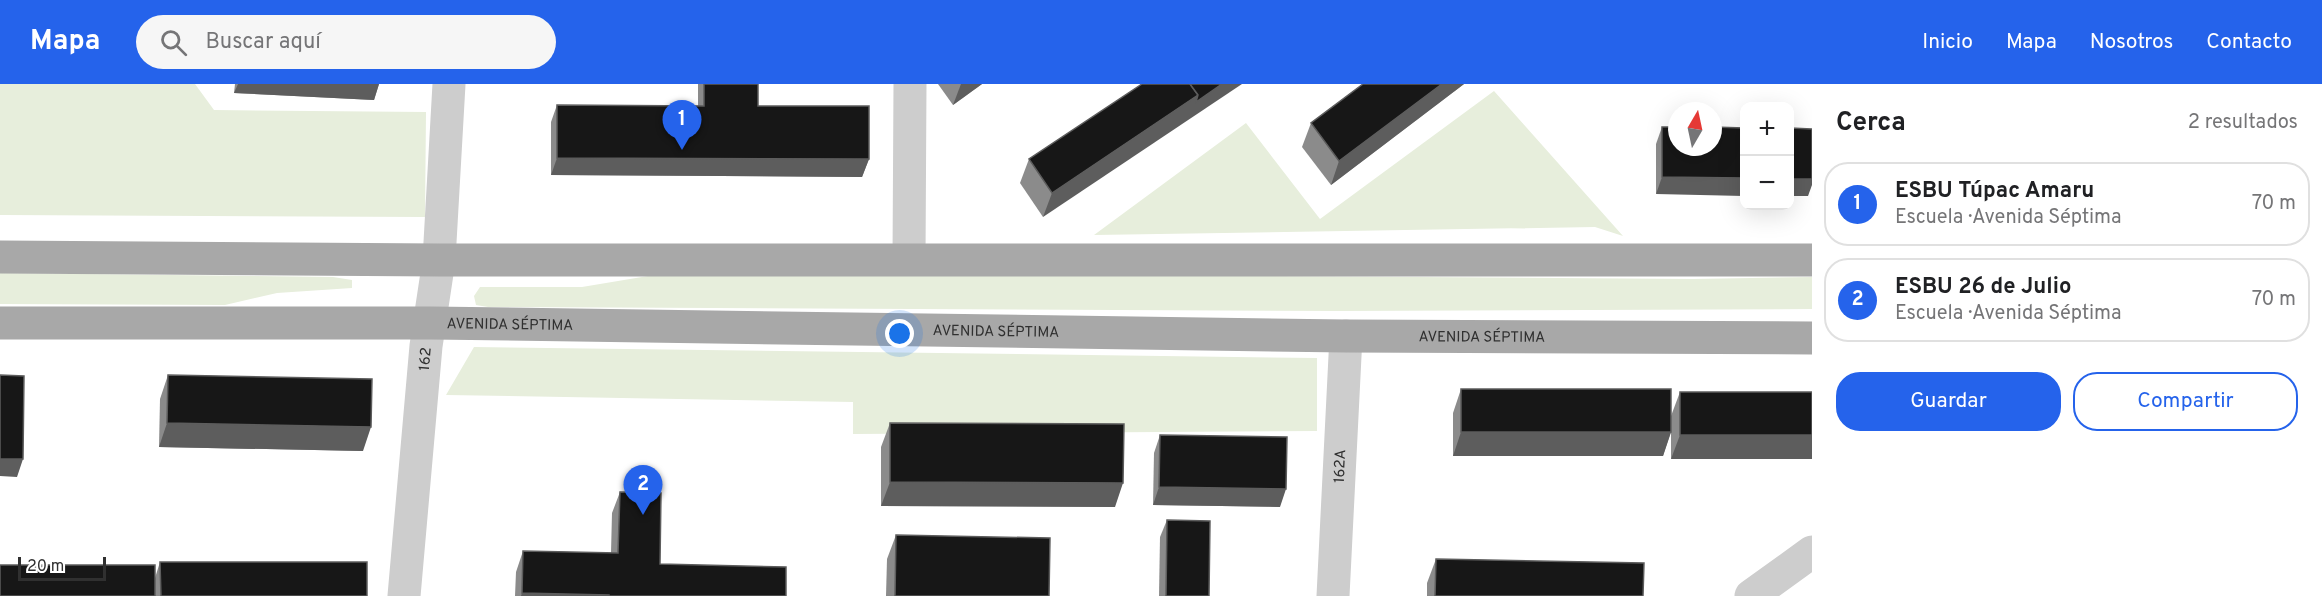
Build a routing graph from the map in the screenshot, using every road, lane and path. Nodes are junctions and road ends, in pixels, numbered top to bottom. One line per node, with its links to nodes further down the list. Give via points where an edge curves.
1 (449, 84): 5 (street, 162)
2 (910, 84): 4 (street)
3 (0, 256): 5 (main road)
4 (909, 259): 5 (main road); 6 (main road)
5 (439, 260): 8 (street, 162)
6 (1812, 260)
7 (0, 322): 8 (main road, AVENIDA SÉPTIMA)
8 (431, 322): 9 (main road, AVENIDA SÉPTIMA); 12 (street, 162)
9 (1346, 336): 10 (main road, AVENIDA SÉPTIMA); 13 (street, 162A)
10 (1812, 338)
11 (1812, 552): 14 (street)
12 (404, 596)
13 (1333, 596)
14 (1751, 596)

